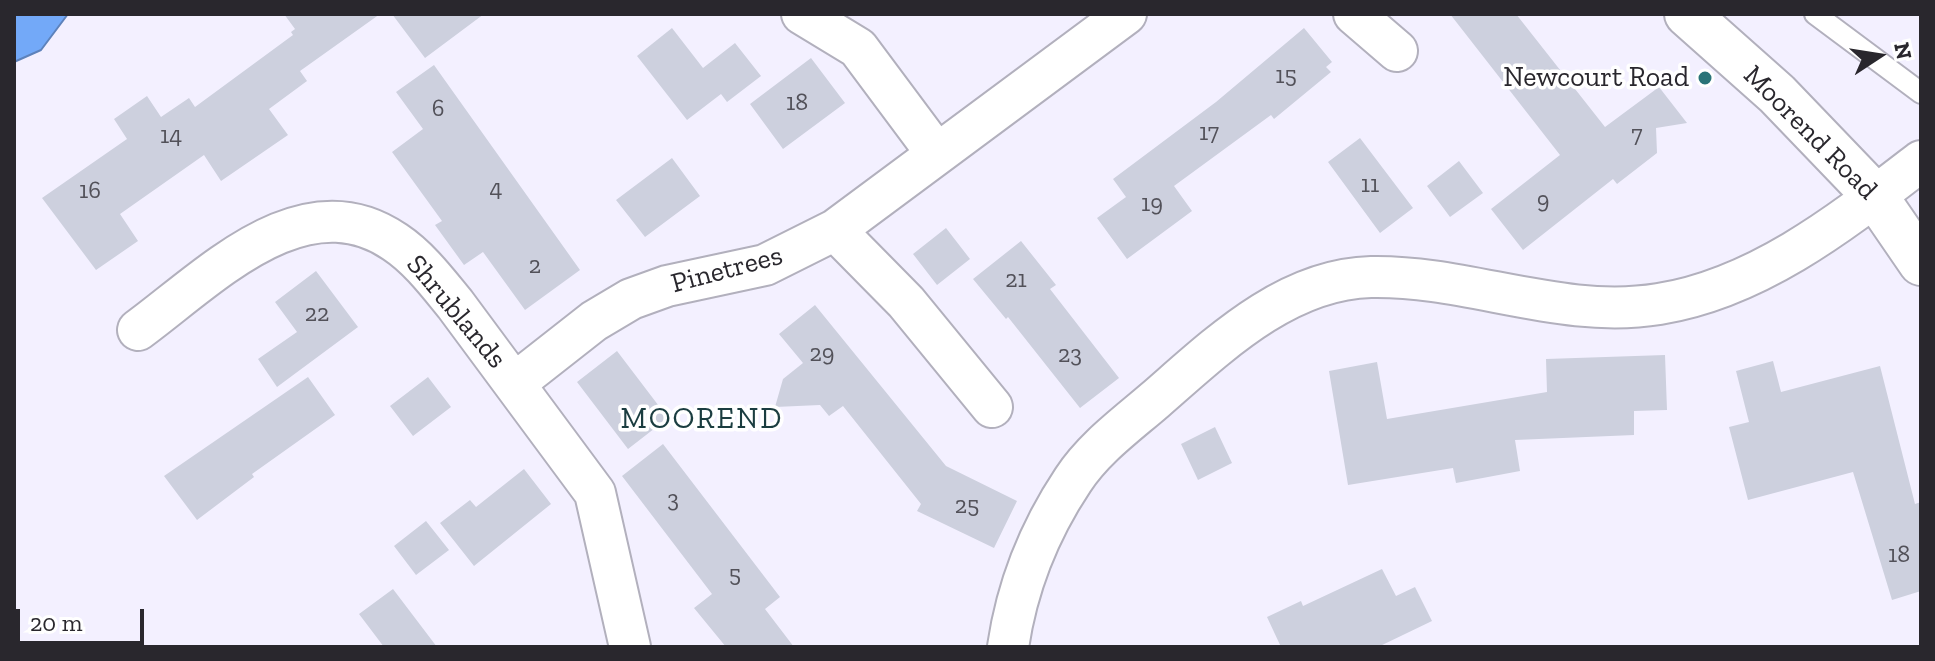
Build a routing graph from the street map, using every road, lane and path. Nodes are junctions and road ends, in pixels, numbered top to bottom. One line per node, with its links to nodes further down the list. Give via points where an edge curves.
1 (802, 14): 8 (street, via 858,48)
2 (1126, 14): 8 (street, Pinetrees)
3 (1354, 14): 6 (street)
4 (1687, 14): 10 (street, Moorend Road, via 1777,94)
5 (1815, 14): 7 (lane)
6 (1397, 51)
7 (1921, 93)
8 (937, 154): 11 (street, Pinetrees)
9 (1921, 161): 10 (street)
10 (1875, 196): 12 (street, Moorend Road); 17 (street, via 1744,278 1659,304 1589,307 1370,277 1306,292 1274,307 1237,329 1098,448 1075,476 1029,563)
11 (835, 230): 14 (street, Pinetrees, via 765,265 631,299); 15 (street, via 906,302)
12 (1921, 263)
13 (138, 330): 14 (street, Shrublands, via 266,238 306,223 349,223 396,242 424,268)
14 (515, 383): 16 (street, Shrublands, via 595,493)
15 (992, 407)
16 (630, 647)
17 (1008, 647)

